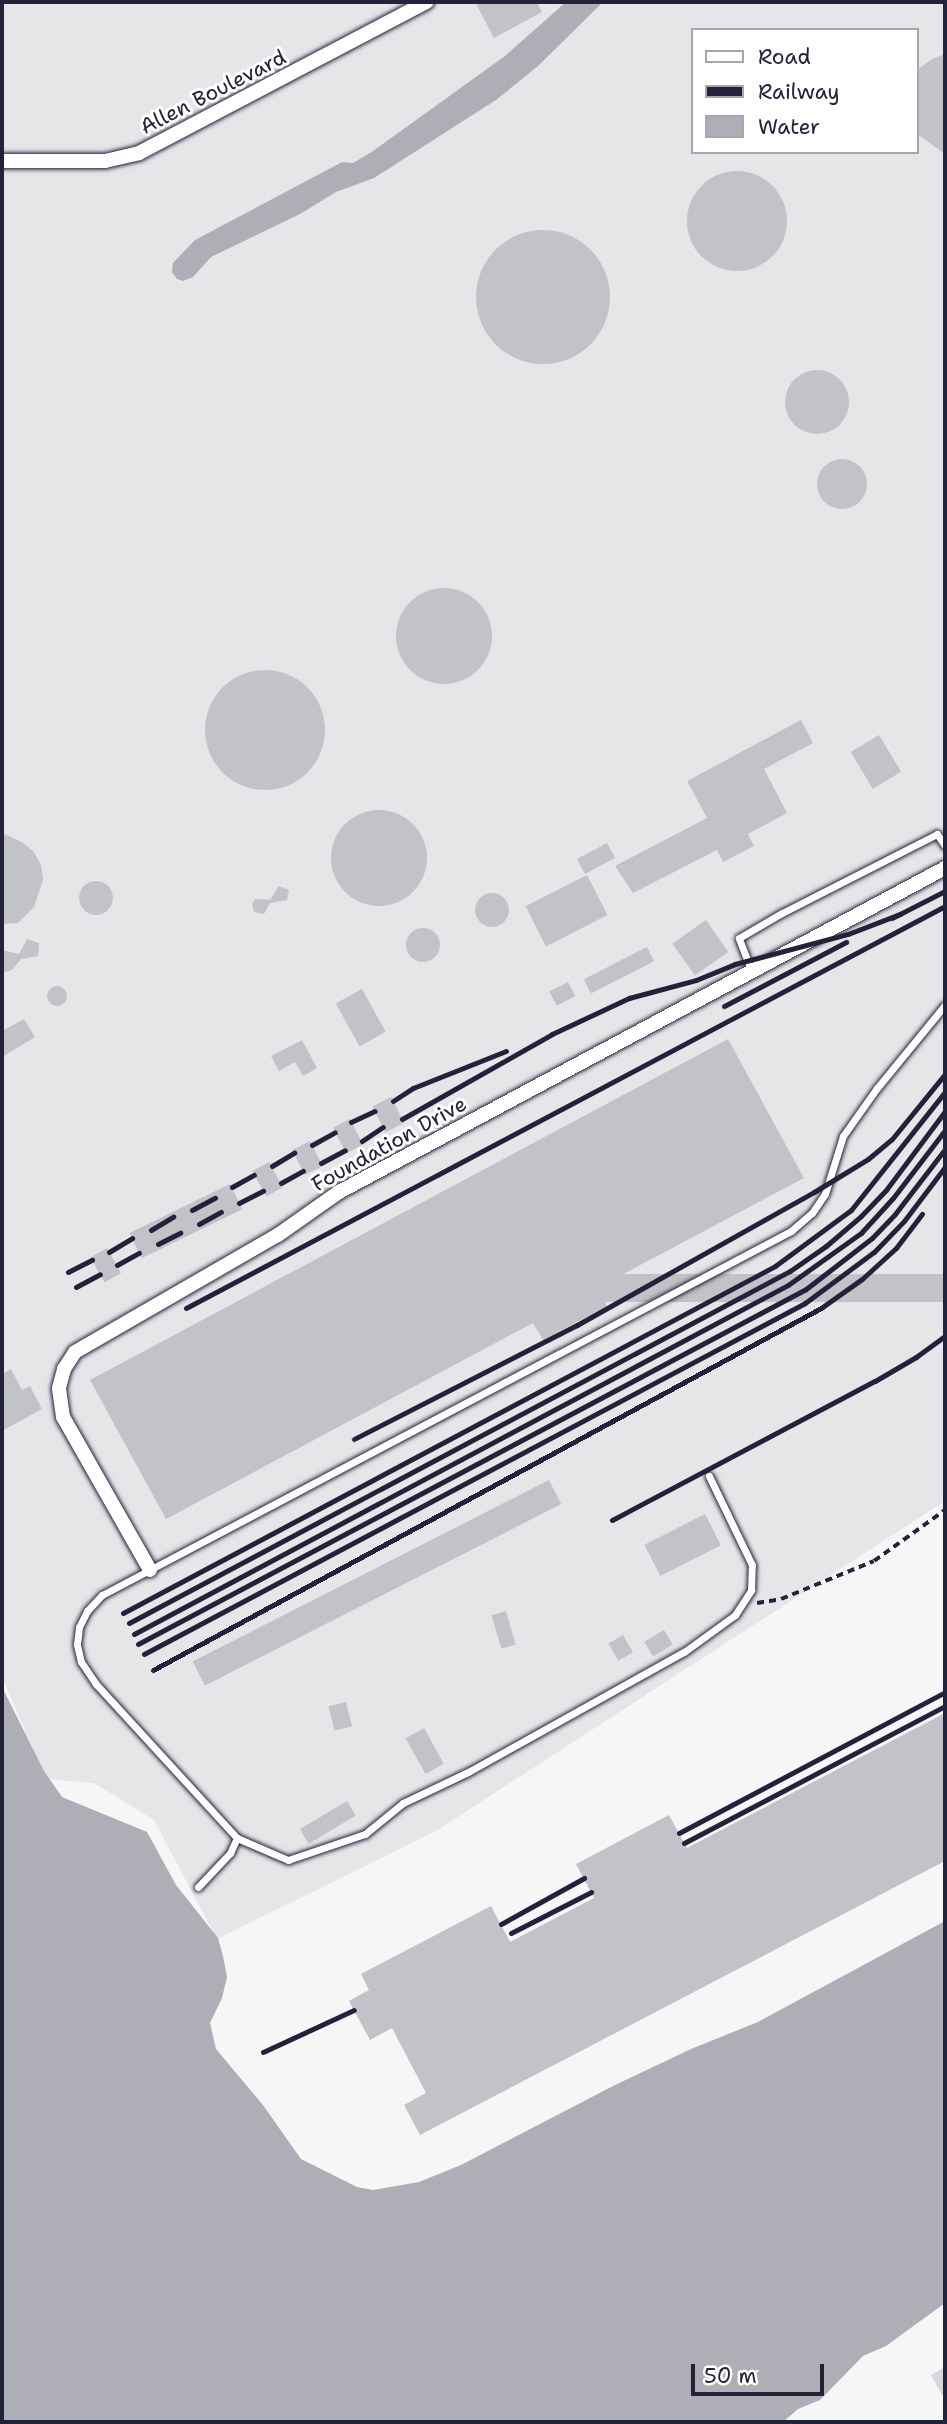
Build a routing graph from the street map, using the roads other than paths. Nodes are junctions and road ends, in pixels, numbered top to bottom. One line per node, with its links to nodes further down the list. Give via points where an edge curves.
1 (427, 2): 2 (street, Allen Boulevard, via 139,153 105,161)
2 (2, 161)
3 (945, 846): 5 (lane, via 937,834 739,938)
4 (945, 868): 5 (street, Foundation Drive)
5 (751, 970): 8 (street, Foundation Drive, via 339,1192 278,1235 75,1352 59,1388 63,1417)
6 (945, 1005): 8 (lane, via 843,1136 825,1194 791,1231)
7 (709, 1476): 9 (lane, via 752,1565 751,1590 735,1615 684,1652 403,1803 365,1833 288,1860)
8 (149, 1570): 9 (lane, via 102,1595 87,1611 79,1627 80,1662)
9 (237, 1838): 10 (lane, via 230,1853)
10 (198, 1887)

